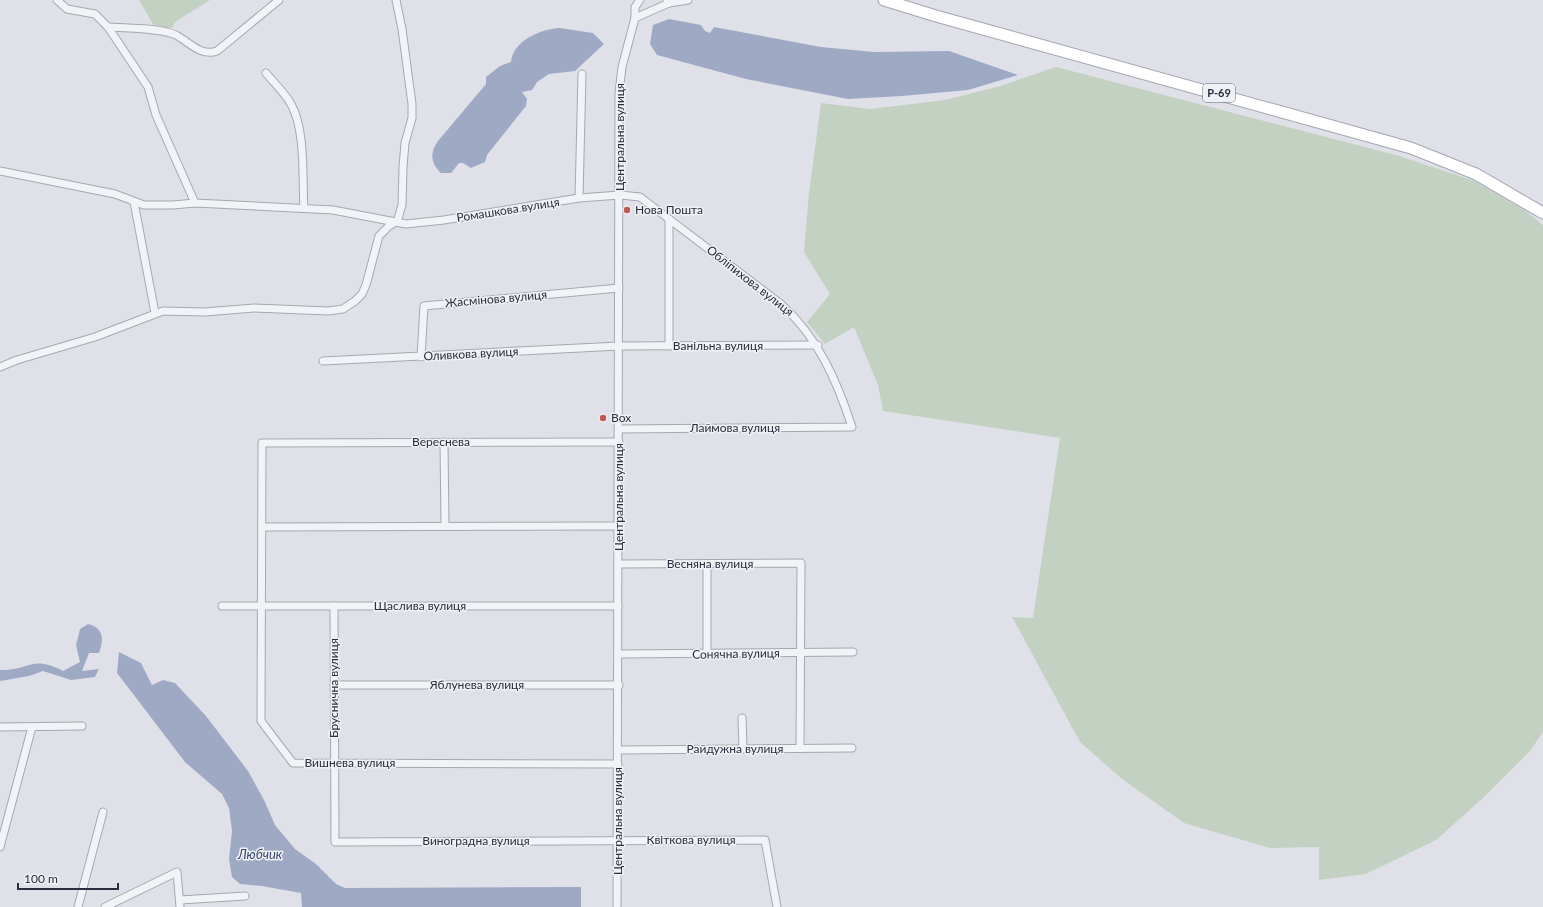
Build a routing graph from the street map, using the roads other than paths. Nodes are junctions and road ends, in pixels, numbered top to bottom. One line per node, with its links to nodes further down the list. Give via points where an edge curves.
1 (57, 0): 9 (street, via 67,9 95,14)
2 (279, 0): 9 (street, via 212,53 205,53 166,32)
3 (396, 0): 20 (street, via 412,104 412,118 402,167 402,205)
4 (640, 0): 8 (street, Центральна вулиця, via 635,7)
5 (688, 0): 7 (street)
6 (884, 0): 18 (main road, Р-69, via 1411,148 1476,174)
7 (668, 1): 8 (street)
8 (635, 18): 13 (street, Центральна вулиця, via 622,66 619,93)
9 (108, 27): 16 (street, via 148,87 156,114)
10 (266, 73): 17 (street, via 291,104 295,114 300,134)
11 (582, 74): 14 (street)
12 (0, 171): 15 (street, Ромашкова вулиця, via 115,194)
13 (620, 195): 14 (street, Ромашкова вулиця); 19 (street, Обліпихова вулиця, via 640,197); 21 (street, Центральна вулиця)
14 (579, 198): 20 (street, Ромашкова вулиця, via 444,220 406,224)
15 (134, 202): 16 (street, Ромашкова вулиця, via 156,206); 22 (street)
16 (195, 203): 17 (street, Ромашкова вулиця)
17 (304, 208): 20 (street, Ромашкова вулиця, via 334,210)
18 (1543, 213)
19 (669, 220): 23 (street, Обліпихова вулиця, via 781,304 796,317); 25 (street)
20 (396, 222): 22 (street, via 378,236 362,294 343,309 328,311 254,308 205,312 171,310)
21 (619, 288): 24 (street, Центральна вулиця); 26 (street, Жасмінова вулиця, via 424,306)
22 (156, 313): 28 (street, via 95,337)
23 (818, 345): 25 (street, Ванільна вулиця); 29 (street, Обліпихова вулиця)
24 (619, 346): 25 (street, Ванільна вулиця); 26 (street, Оливкова вулиця); 30 (street, Центральна вулиця)
25 (669, 346)
26 (421, 357): 27 (street, Оливкова вулиця)
27 (323, 361)
28 (0, 367)
29 (852, 427): 30 (street, Лаймова вулиця)
30 (619, 429): 32 (street, Центральна вулиця)
31 (444, 442): 32 (street, Вереснева); 33 (street, Вереснева); 34 (street)
32 (619, 442): 35 (street, Центральна вулиця)
33 (262, 443): 36 (street, Вишнева вулиця)
34 (445, 526): 35 (street); 36 (street)
35 (619, 526): 37 (street, Центральна вулиця)
36 (262, 527): 40 (street, Вишнева вулиця)
37 (618, 564): 38 (street, Весняна вулиця); 42 (street, Центральна вулиця)
38 (707, 564): 44 (street, Весняна вулиця, via 801,563); 46 (street)
39 (222, 606): 40 (street, Щаслива вулиця)
40 (262, 606): 41 (street, Щаслива вулиця); 57 (street, Вишнева вулиця, via 261,721 293,763)
41 (334, 606): 42 (street, Щаслива вулиця); 47 (street, Бруснична вулиця)
42 (618, 606): 45 (street, Центральна вулиця)
43 (853, 652): 44 (street, Сонячна вулиця)
44 (800, 653): 46 (street, Сонячна вулиця); 54 (street)
45 (619, 654): 46 (street, Сонячна вулиця); 48 (street, Центральна вулиця)
46 (707, 654)
47 (334, 685): 48 (street, Яблунева вулиця); 57 (street, Бруснична вулиця)
48 (619, 685): 56 (street, Центральна вулиця)
49 (742, 718): 53 (street)
50 (82, 726): 52 (street)
51 (0, 727): 52 (street)
52 (32, 727): 62 (street)
53 (743, 748): 54 (street, Райдужна вулиця); 56 (street, Райдужна вулиця)
54 (800, 748): 55 (street, Райдужна вулиця)
55 (852, 748)
56 (619, 750): 58 (street, Центральна вулиця)
57 (334, 763): 58 (street, Вишнева вулиця); 61 (street, Бруснична вулиця)
58 (618, 764): 60 (street, Центральна вулиця)
59 (103, 812): 65 (street)
60 (618, 840): 61 (street, Виноградна вулиця); 67 (street, Центральна вулиця); 68 (street, Квіткова вулиця, via 765,840)
61 (335, 842)
62 (0, 847)
63 (245, 896): 64 (street)
64 (180, 904): 66 (street, via 177,872)
65 (78, 907)
66 (106, 907)
67 (617, 907)
68 (777, 907)

